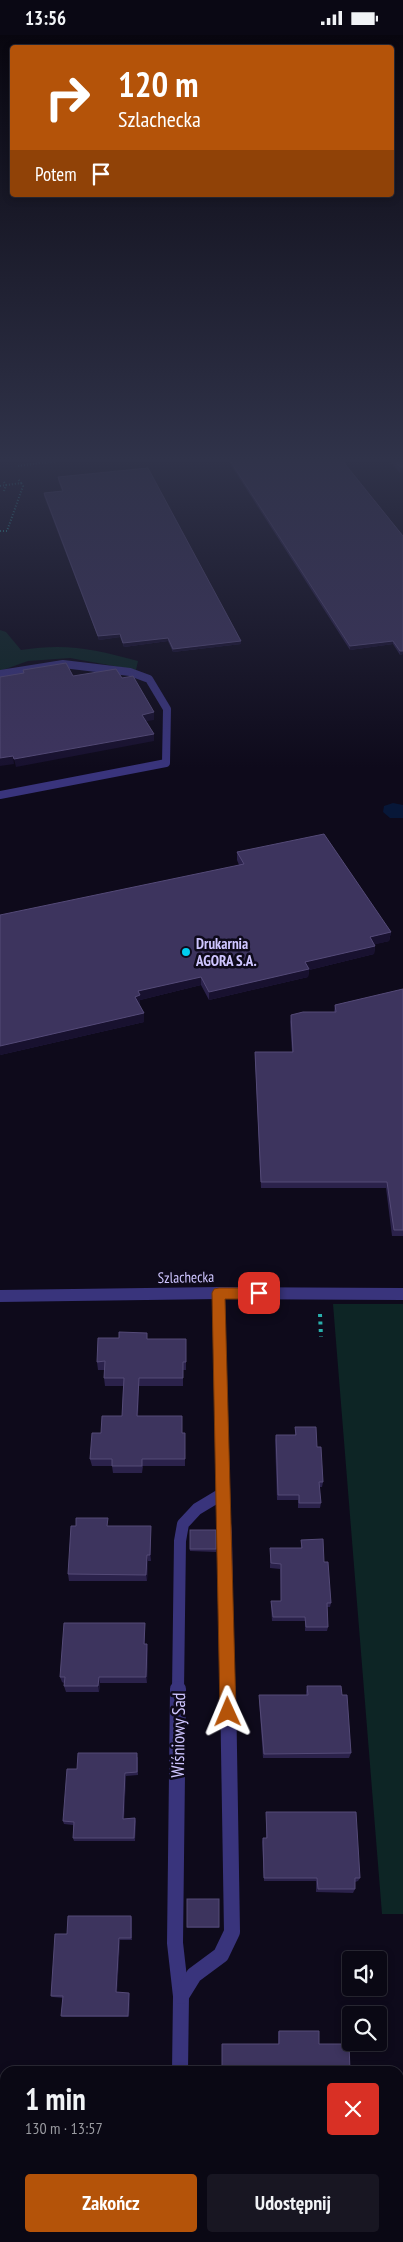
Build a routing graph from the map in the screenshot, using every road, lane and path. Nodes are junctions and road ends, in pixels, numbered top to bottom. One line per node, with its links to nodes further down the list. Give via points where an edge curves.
1 (0, 674): 2 (lane, via 55,665 130,672 149,679 167,709 166,763)
2 (0, 795)
3 (219, 1293): 4 (street, Szlachecka); 5 (street, Szlachecka); 8 (lane)
4 (403, 1294)
5 (0, 1296)
6 (320, 1314): 7 (path)
7 (321, 1337)
8 (222, 1495): 9 (lane, Wiśniowy Sad, via 197,1509 183,1524 180,1541 175,1943); 9 (lane, via 226,1533 232,1932 220,1958 192,1977)
9 (181, 1996): 10 (lane, Wiśniowy Sad)
10 (180, 2066)

